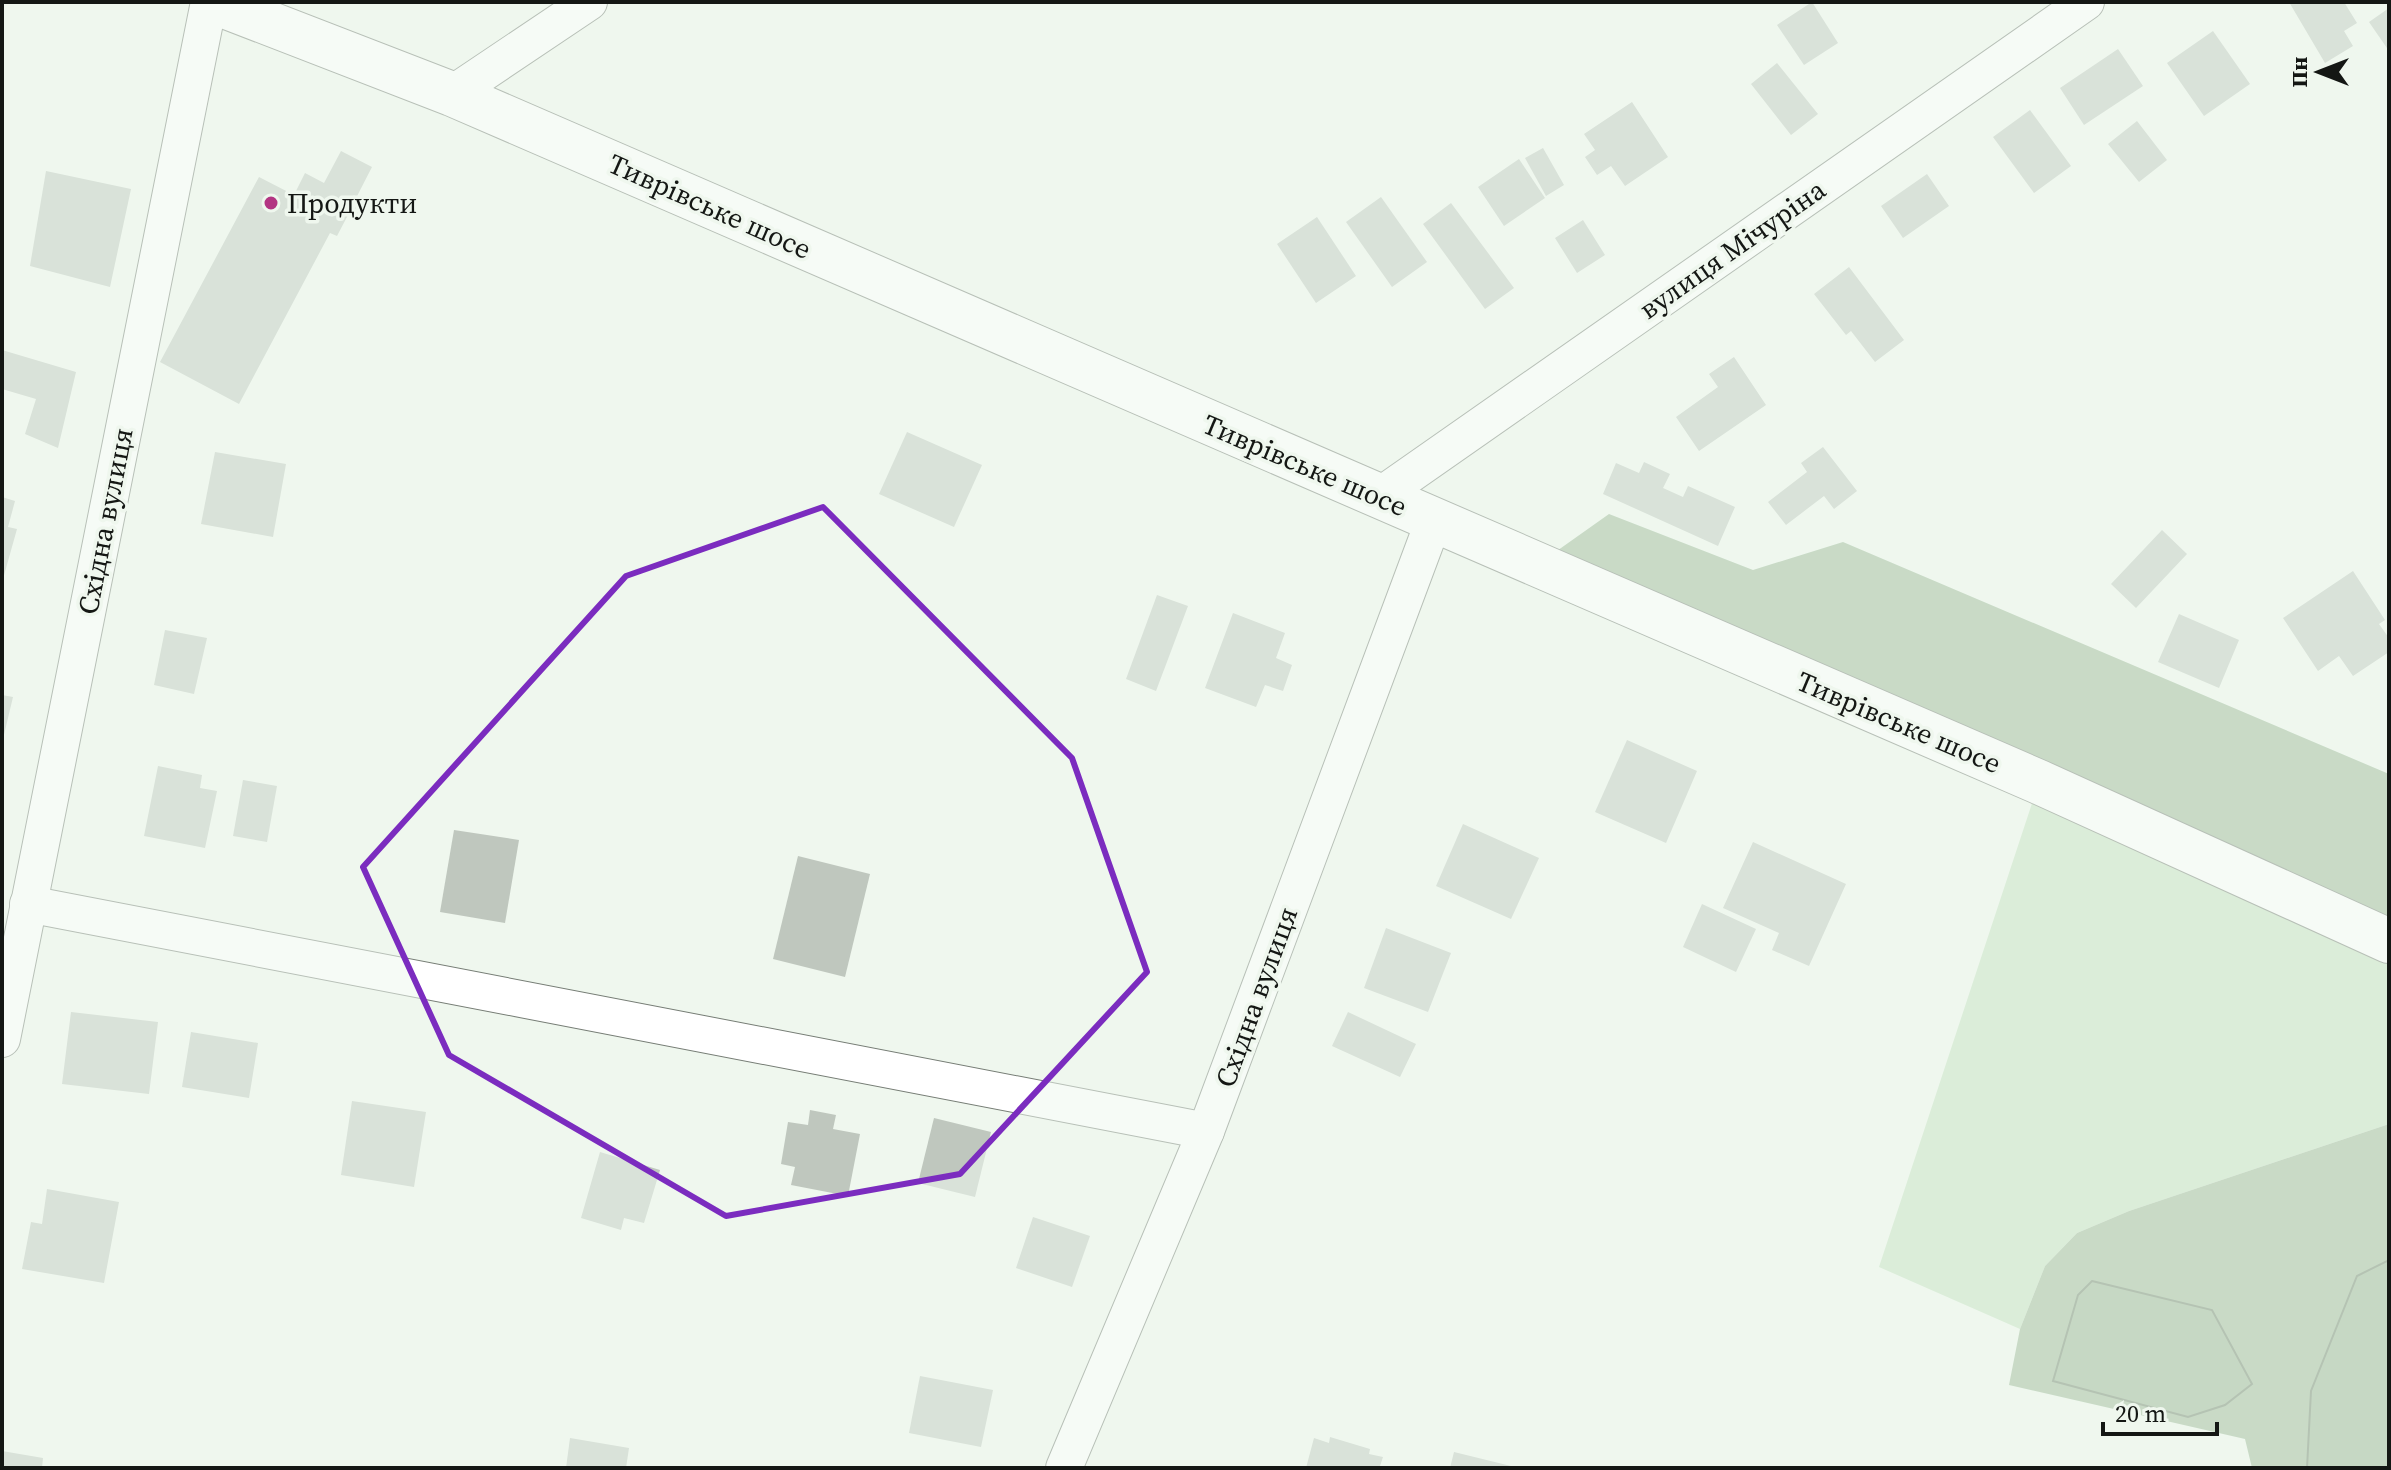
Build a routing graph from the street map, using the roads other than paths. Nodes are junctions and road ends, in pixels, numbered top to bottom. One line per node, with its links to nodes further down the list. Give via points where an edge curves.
1 (212, 2): 4 (main road, Тиврівське шосе); 7 (street, Східна вулиця)
2 (589, 2): 4 (street)
3 (2086, 2): 5 (street, вулиця Мічуріна)
4 (452, 94): 5 (main road, Тиврівське шосе)
5 (1378, 497): 6 (main road, Тиврівське шосе)
6 (1434, 520): 8 (main road, Тиврівське шосе, via 2039,782); 10 (street, Східна вулиця)
7 (28, 904): 9 (street, Східна вулиця); 10 (street)
8 (2389, 941)
9 (2, 1039)
10 (1206, 1131): 11 (street, Східна вулиця)
11 (1064, 1468)

